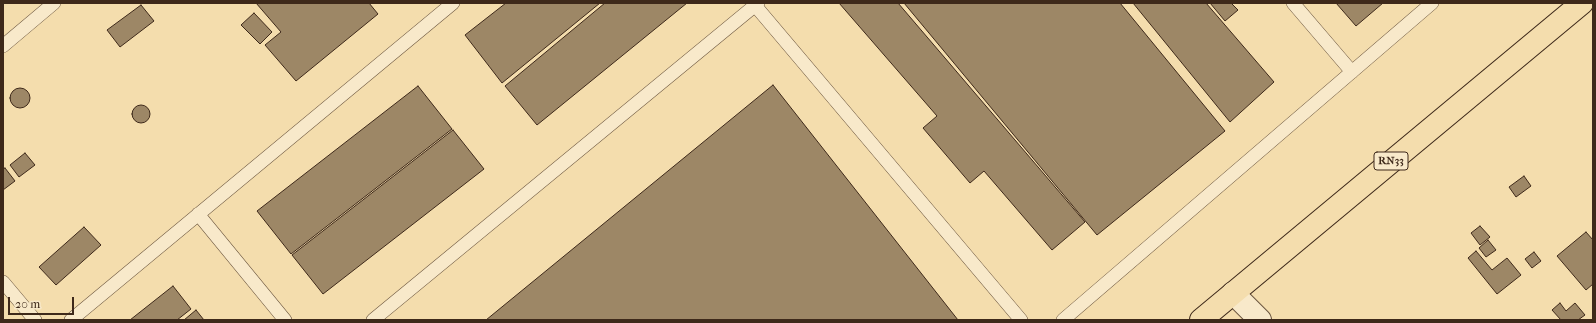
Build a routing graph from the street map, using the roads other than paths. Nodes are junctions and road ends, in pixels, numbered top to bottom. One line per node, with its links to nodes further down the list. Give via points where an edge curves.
1 (54, 3): 7 (lane)
2 (453, 3): 9 (lane)
3 (1293, 3): 8 (lane)
4 (1432, 3): 8 (lane)
5 (1582, 3): 11 (main road, RN33)
6 (755, 4): 15 (lane); 16 (lane)
7 (3, 46)
8 (1352, 72): 17 (lane)
9 (198, 214): 13 (lane); 14 (lane)
10 (3, 282): 12 (lane)
11 (1233, 293): 18 (main road, RN33); 19 (street)
12 (35, 320)
13 (71, 320)
14 (286, 320)
15 (373, 320)
16 (1021, 320)
17 (1063, 320)
18 (1201, 320)
19 (1260, 320)

